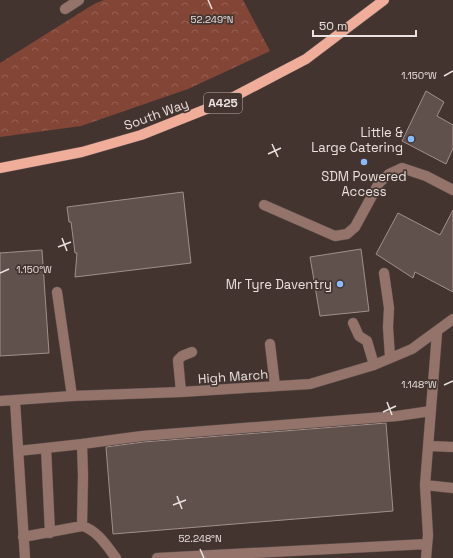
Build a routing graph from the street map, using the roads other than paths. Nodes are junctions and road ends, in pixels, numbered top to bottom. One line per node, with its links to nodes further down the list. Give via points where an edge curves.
1 (79, 0): 3 (street)
2 (384, 0): 4 (main road, South Way / A425, via 306,59 224,102 141,135 68,155)
3 (65, 9)
4 (1, 167)
5 (453, 190): 6 (street, via 426,176 402,168 389,174 379,184 355,227 346,234 335,236)
6 (264, 205)
7 (384, 273): 14 (street, via 389,308)
8 (58, 292): 18 (street)
9 (453, 319): 11 (street, High March)
10 (352, 323): 15 (street, via 359,336 367,341)
11 (437, 333): 14 (street, High March, via 412,349); 21 (street)
12 (270, 344): 16 (street)
13 (192, 352): 17 (street, via 178,360)
14 (390, 357): 15 (street, High March)
15 (374, 365): 16 (street, High March, via 310,384)
16 (275, 386): 17 (street, High March)
17 (181, 392): 18 (street, High March)
18 (72, 396): 20 (street, High March)
19 (0, 401): 20 (street, High March)
20 (15, 401): 26 (street)
21 (431, 411): 22 (street, via 142,436); 23 (street)
22 (82, 444): 24 (street); 29 (street)
23 (429, 446): 25 (street); 27 (street)
24 (46, 448): 26 (street); 30 (street)
25 (453, 448)
26 (18, 451): 31 (street)
27 (425, 485): 28 (street); 32 (street)
28 (453, 488)
29 (82, 526): 30 (street); 34 (street, via 97,535)
30 (50, 533): 31 (street)
31 (23, 537): 33 (street)
32 (427, 544): 35 (street); 36 (street)
33 (25, 558)
34 (116, 558)
35 (157, 558)
36 (426, 558)

